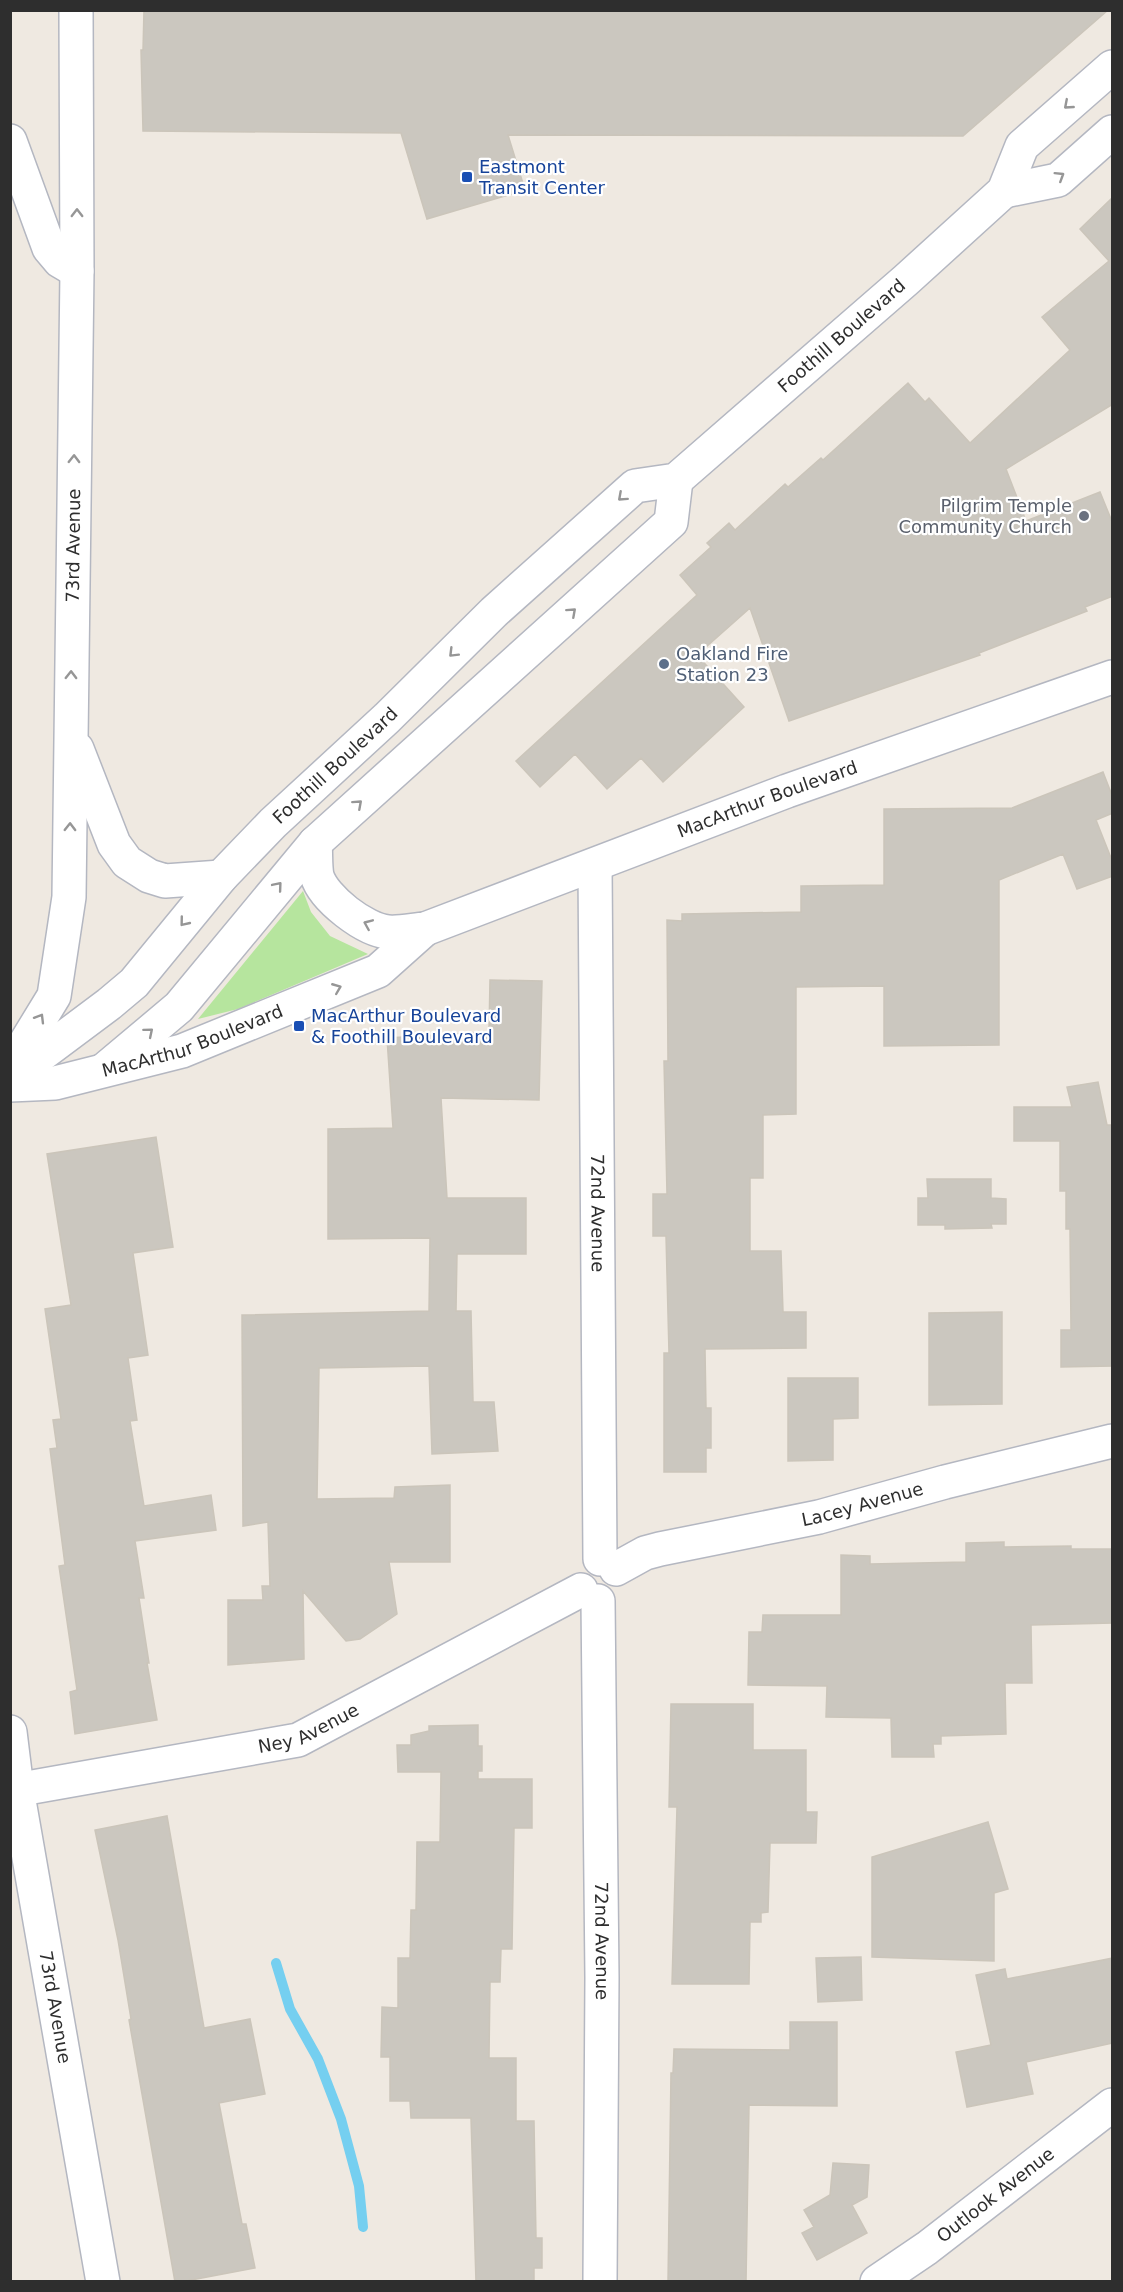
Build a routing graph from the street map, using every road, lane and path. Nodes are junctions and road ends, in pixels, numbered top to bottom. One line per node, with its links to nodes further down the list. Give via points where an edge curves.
1 (76, 10): 6 (main road, 73rd Avenue, one-way to 1)
2 (1113, 67): 5 (main road, Foothill Boulevard, one-way to 5, via 1022,146)
3 (1113, 132): 5 (main road, one-way to 3, via 1058,180)
4 (10, 141): 6 (main road, via 49,248 60,261)
5 (1004, 191): 7 (main road, Foothill Boulevard)
6 (77, 271): 9 (main road, 73rd Avenue, one-way to 6)
7 (676, 480): 10 (main road, one-way to 7, via 671,522); 12 (main road, Foothill Boulevard, one-way to 12, via 635,486 494,612)
8 (1113, 678): 11 (main road, MacArthur Boulevard, via 787,791)
9 (71, 734): 12 (main road, via 114,844 127,862 165,881); 14 (main road, 73rd Avenue, one-way to 9, via 54,996 69,897)
10 (315, 843): 13 (main road, MacArthur Boulevard, one-way to 10, via 387,932 362,923 341,907 318,877); 15 (main road, one-way to 10, via 179,1007)
11 (595, 865): 13 (main road, MacArthur Boulevard); 19 (main road, 72nd Avenue)
12 (221, 877): 16 (main road, Foothill Boulevard, one-way to 16, via 134,983)
13 (425, 929): 15 (main road, MacArthur Boulevard, one-way to 13, via 182,1051 378,971)
14 (10, 1068)
15 (104, 1070): 17 (main road, MacArthur Boulevard, via 55,1083)
16 (10, 1078)
17 (10, 1085)
18 (1113, 1441): 19 (main road, Lacey Avenue, via 819,1517 660,1549)
19 (608, 1564): 20 (main road, Lacey Avenue, via 591,1561 580,1573 578,1582)
20 (589, 1595): 22 (main road, Ney Avenue, via 298,1740); 25 (main road, 72nd Avenue, via 602,1978)
21 (10, 1732): 22 (main road, 73rd Avenue)
22 (14, 1790): 24 (main road, 73rd Avenue)
23 (1113, 2105): 26 (main road, Outlook Avenue)
24 (103, 2282)
25 (600, 2282)
26 (877, 2282)

